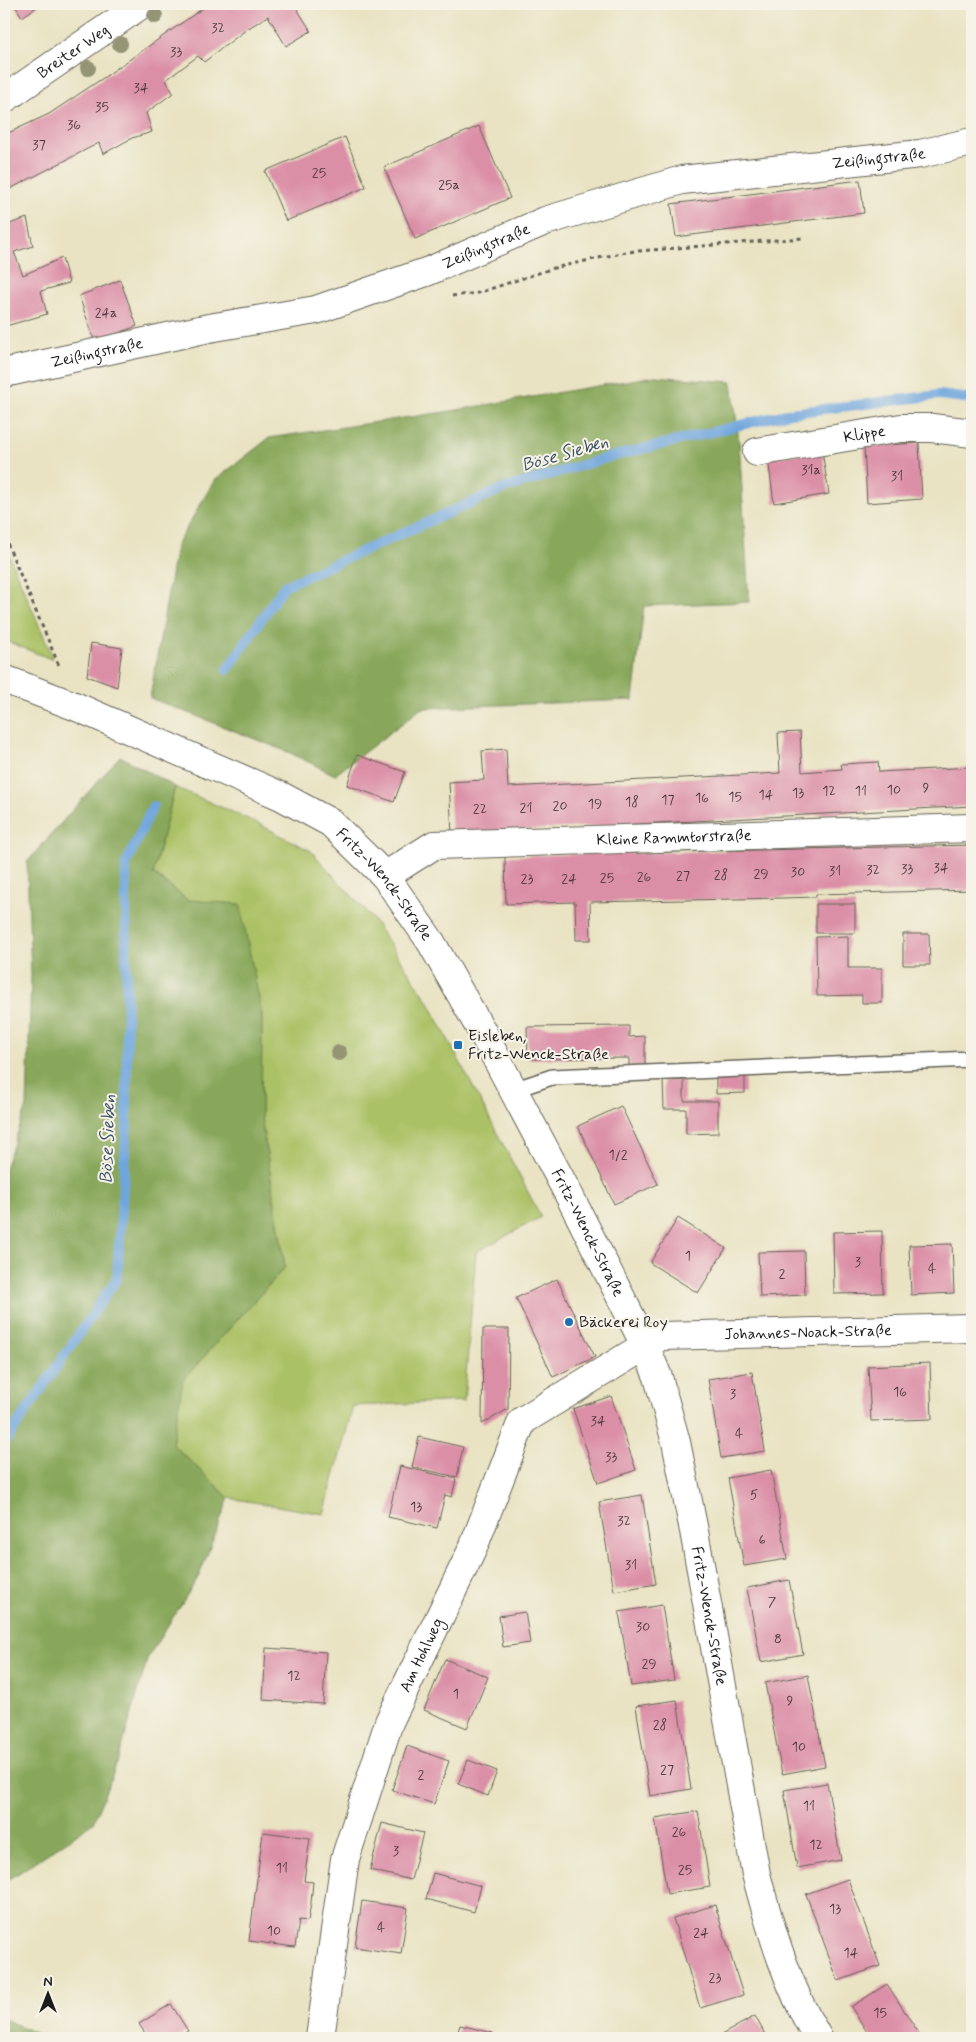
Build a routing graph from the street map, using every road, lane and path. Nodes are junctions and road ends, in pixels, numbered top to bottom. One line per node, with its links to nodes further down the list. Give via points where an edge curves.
1 (142, 4): 2 (street, Breiter Weg)
2 (4, 99)
3 (972, 142): 5 (street, Zeißingstraße, via 920,154 682,180 545,221)
4 (803, 238): 5 (path, via 626,252 554,268 478,293 444,297)
5 (429, 271): 6 (street, Zeißingstraße, via 316,310 209,328)
6 (4, 372)
7 (972, 433): 8 (street, Klippe, via 901,428)
8 (757, 452)
9 (4, 536): 11 (path)
10 (4, 679): 11 (street, Fritz-Wenck-Straße)
11 (77, 707): 13 (street, Fritz-Wenck-Straße, via 281,796 331,823)
12 (972, 828): 13 (street, Kleine Rammtorstraße, via 434,845)
13 (385, 876): 15 (street, Fritz-Wenck-Straße, via 431,942)
14 (972, 1059): 15 (lane, via 552,1077)
15 (513, 1090): 17 (street, Fritz-Wenck-Straße)
16 (972, 1328): 17 (street, Johannes-Noack-Straße, via 661,1336)
17 (645, 1344): 18 (street, Am Hohlweg, via 522,1421 473,1548 389,1722 345,1859); 19 (street, Fritz-Wenck-Straße, via 664,1396 684,1481 764,1907 798,2001)
18 (320, 2038)
19 (818, 2038)

